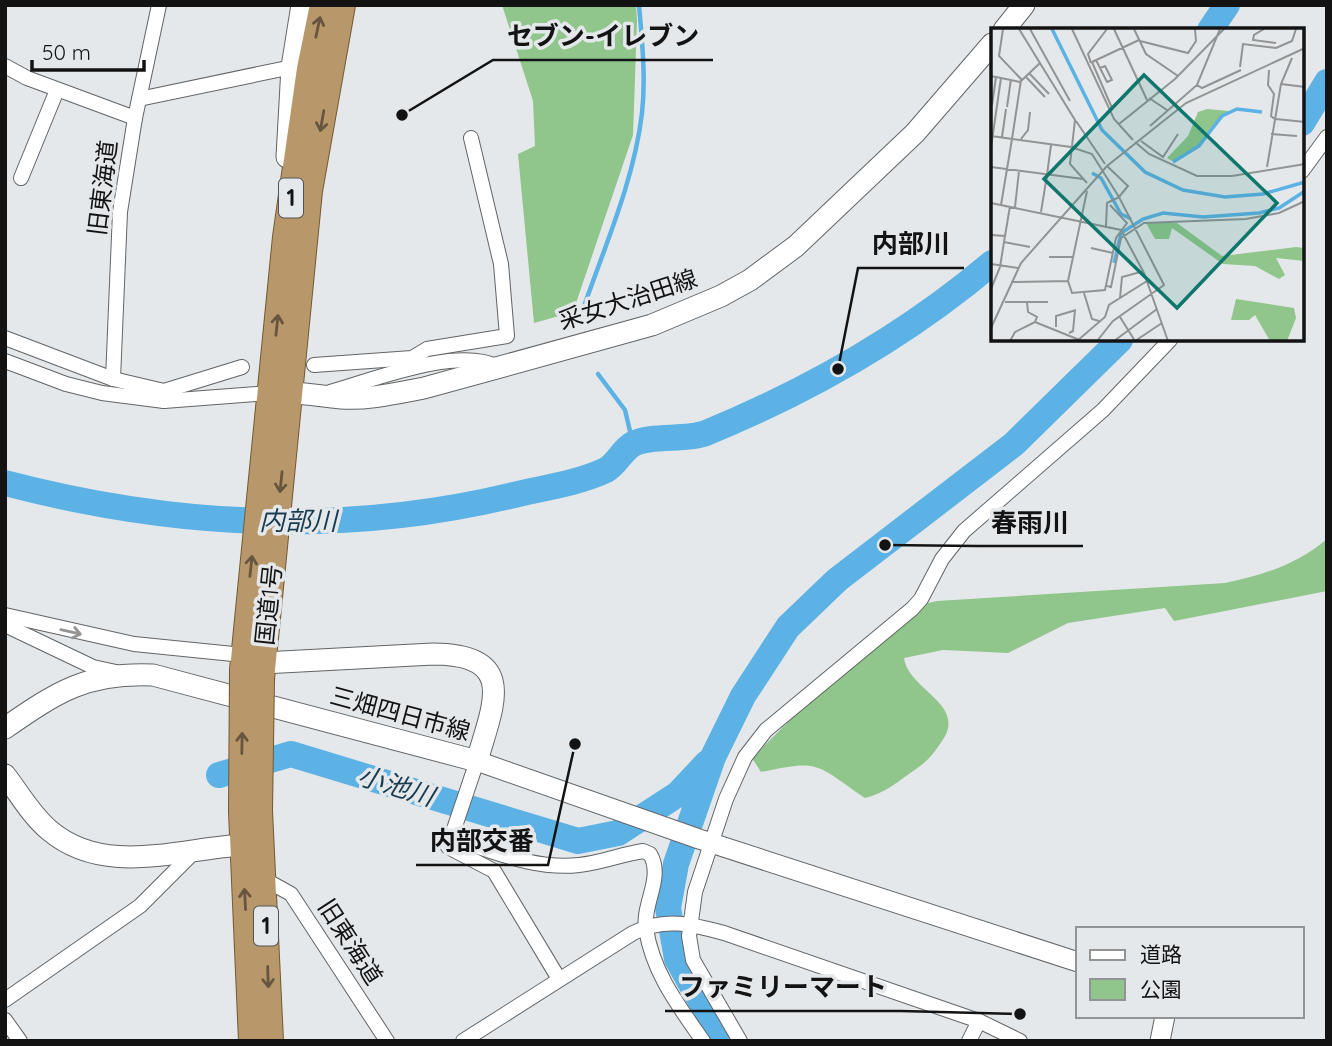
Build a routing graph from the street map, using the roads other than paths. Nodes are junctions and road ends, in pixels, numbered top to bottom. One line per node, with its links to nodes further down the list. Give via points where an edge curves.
1 (159, 5): 11 (street, 旧東海道)
2 (302, 5): 9 (main road)
3 (323, 5): 17 (highway, 国道1号 / 1, one-way to 3)
4 (343, 5): 28 (highway, 国道1号 / 1, one-way to 28)
5 (1024, 5): 6 (main road)
6 (1006, 28)
7 (991, 45): 24 (main road, 采女大治田線, via 915,133 796,246 750,280 652,325)
8 (5, 66): 10 (street)
9 (292, 66): 11 (street); 17 (main road)
10 (57, 90): 12 (street); 16 (street)
11 (139, 99): 12 (street, 旧東海道)
12 (135, 118): 25 (street, 旧東海道, via 120,212)
13 (1327, 137): 15 (street)
14 (471, 138): 21 (street, via 501,264 507,336 427,349)
15 (1304, 168)
16 (21, 178)
17 (285, 237): 28 (highway, 国道1号 / 1, one-way to 17)
18 (5, 338): 25 (street)
19 (1169, 341): 38 (street, via 1093,419 964,531 912,609 766,730 737,771)
20 (5, 360): 27 (street, via 102,393)
21 (413, 362): 22 (street); 24 (street, via 484,360); 26 (street)
22 (314, 365)
23 (242, 367): 27 (street)
24 (498, 367): 26 (main road, 采女大治田線, via 386,396)
25 (113, 379): 27 (street)
26 (322, 395): 28 (main road, 采女大治田線)
27 (164, 396): 28 (street)
28 (279, 404): 31 (highway, 国道1号 / 1)
29 (5, 615): 31 (street, one-way to 31, via 134,644)
30 (5, 625): 32 (street, via 93,667)
31 (253, 656): 34 (main road, 三畑四日市線, via 455,654 471,659 488,672 495,695); 36 (highway, 国道1号 / 1, bridge)
32 (122, 674): 33 (main road, 三畑四日市線, via 83,681); 34 (main road, 三畑四日市線, via 153,675)
33 (5, 728)
34 (474, 771): 37 (street); 38 (street, via 594,803)
35 (5, 775): 40 (main road, via 49,830 88,852 114,858)
36 (251, 811): 39 (highway, 国道1号 / 1); 41 (highway, 国道1号 / 1)
37 (452, 837): 43 (street, via 549,866 593,863 635,852 650,854 655,867); 45 (street, via 448,847 494,871)
38 (704, 841): 42 (street); 44 (street)
39 (242, 845): 40 (main road); 51 (highway, 国道1号 / 1, one-way to 39)
40 (199, 848): 46 (street, via 140,906)
41 (264, 879): 52 (highway, 国道1号 / 1, one-way to 52); 53 (street, 旧東海道, via 291,894)
42 (686, 923): 43 (street); 49 (street); 56 (street, via 694,960)
43 (650, 925): 45 (street); 55 (street, via 667,991)
44 (1076, 961)
45 (559, 979): 54 (street)
46 (5, 1000)
47 (1166, 1018): 59 (street)
48 (5, 1020): 50 (street)
49 (979, 1021): 57 (street); 58 (street)
50 (20, 1041)
51 (251, 1041)
52 (271, 1041)
53 (387, 1041)
54 (463, 1041)
55 (703, 1041)
56 (740, 1041)
57 (969, 1041)
58 (1020, 1041)
59 (1160, 1041)

